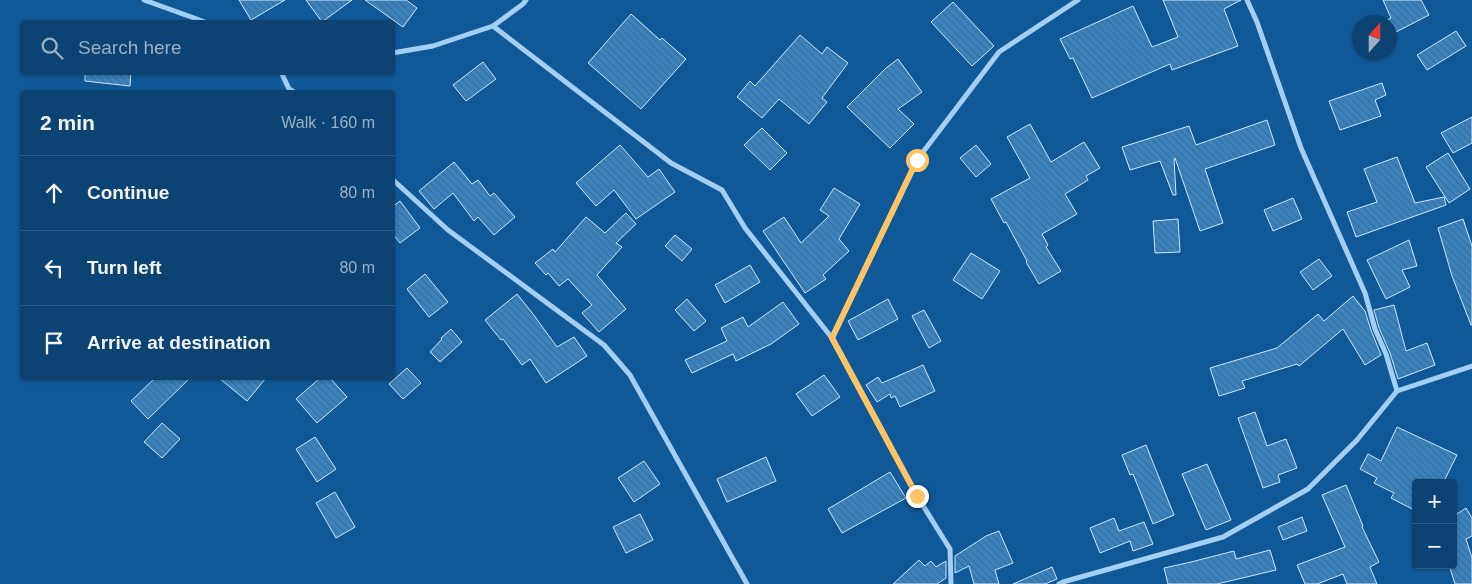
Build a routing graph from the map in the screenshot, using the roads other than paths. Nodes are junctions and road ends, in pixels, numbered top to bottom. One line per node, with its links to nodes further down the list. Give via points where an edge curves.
1 (144, 0): 5 (street)
2 (526, 0): 6 (street)
3 (1078, 0): 11 (street, via 999,52 917,160)
4 (1247, 0): 13 (street, via 1301,148 1365,293)
5 (199, 20)
6 (494, 26): 7 (street, via 433,46); 11 (street, via 671,163 722,190 745,228)
7 (395, 52)
8 (282, 75): 9 (street)
9 (291, 90)
10 (395, 182): 14 (street, via 448,230 604,344 630,375)
11 (832, 338): 15 (street, via 917,496 950,549)
12 (1472, 366): 13 (street)
13 (1397, 391): 16 (street, via 1357,440 1308,489 1223,537)
14 (747, 584)
15 (951, 584)
16 (1060, 584)

